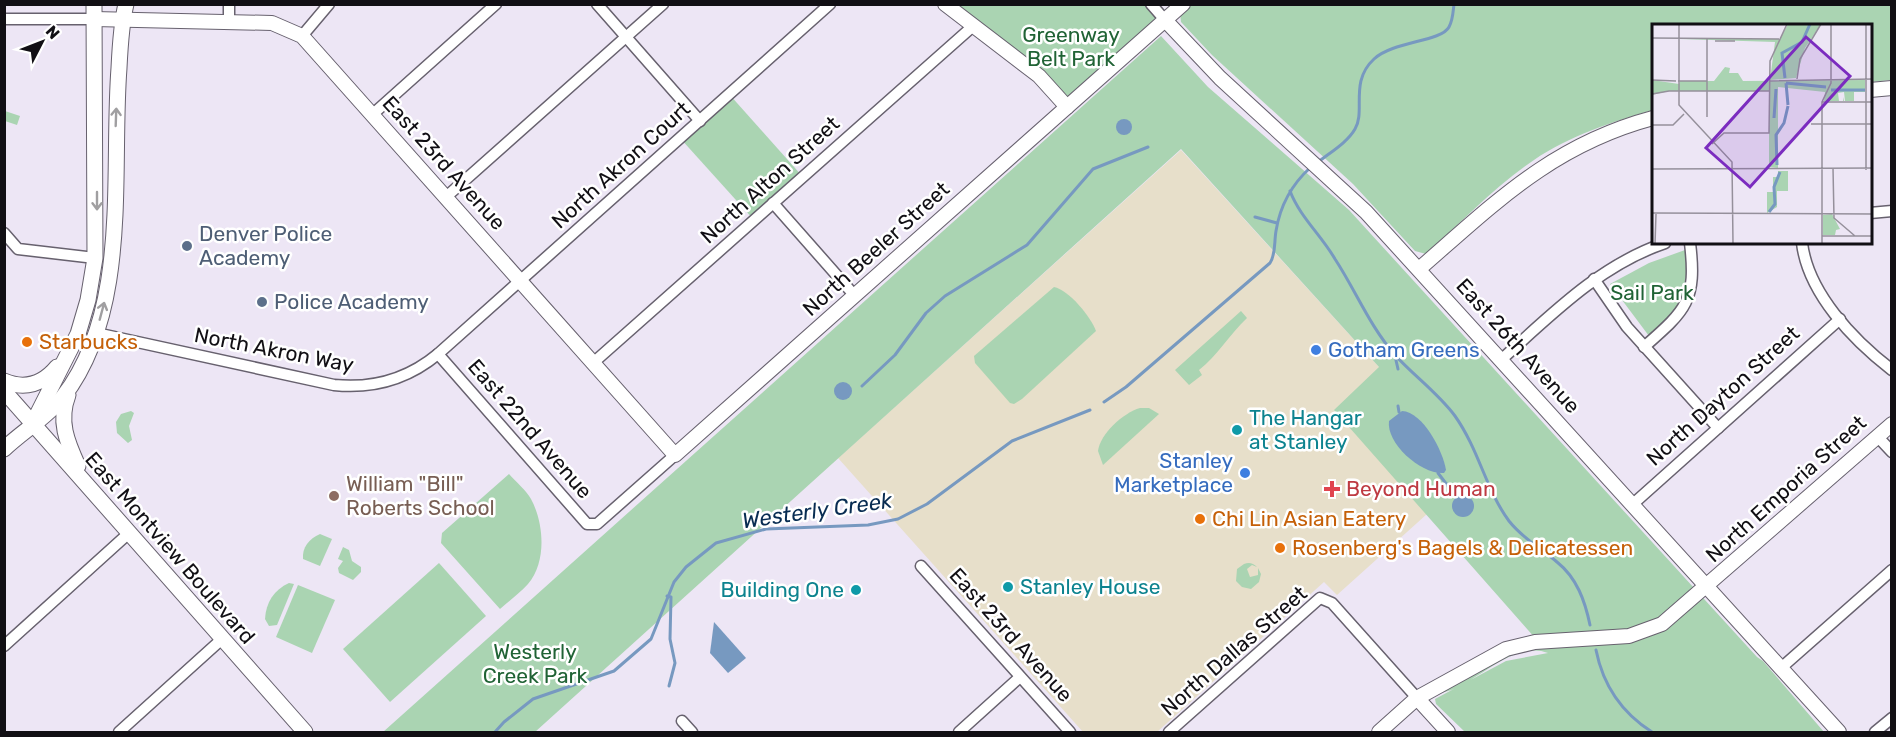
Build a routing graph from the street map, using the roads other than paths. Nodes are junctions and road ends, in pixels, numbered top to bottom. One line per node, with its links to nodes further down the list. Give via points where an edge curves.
1 (229, 4): 14 (street)
2 (329, 4): 16 (street)
3 (496, 4): 21 (street)
4 (597, 4): 17 (street)
5 (663, 4): 17 (street)
6 (830, 4): 23 (street, North Akron Court)
7 (945, 4): 15 (street)
8 (1151, 4): 13 (street, East 26th Avenue)
9 (1183, 4): 13 (street, North Beeler Street)
10 (125, 11): 11 (street, East 23rd Avenue); 14 (street, East 23rd Avenue); 38 (main road, one-way to 10, via 107,288 113,232 117,87)
11 (94, 12): 12 (street); 32 (main road, one-way to 32)
12 (4, 19)
13 (1165, 20): 20 (street, North Beeler Street); 33 (street, East 26th Avenue, via 1208,66 1336,183)
14 (229, 21): 16 (street, East 23rd Avenue, via 272,22)
15 (972, 27): 20 (street, via 1039,76); 25 (street, North Alton Street)
16 (302, 36): 21 (street, East 23rd Avenue)
17 (626, 37): 23 (street); 24 (street)
18 (1892, 88): 19 (street)
19 (1872, 90)
20 (1068, 107): 36 (street, North Beeler Street)
21 (373, 114): 24 (street, East 23rd Avenue)
22 (1652, 118): 33 (street, via 1603,135 1539,168)
23 (700, 121): 35 (street, North Akron Court)
24 (446, 197): 35 (street, East 23rd Avenue)
25 (773, 203): 36 (street); 43 (street, North Alton Street)
26 (1892, 211): 27 (street)
27 (1872, 213)
28 (4, 233): 32 (street, via 18,249)
29 (1662, 244): 34 (street)
30 (1690, 244): 39 (street, via 1694,272 1689,298 1675,320)
31 (1802, 244): 37 (street, via 1812,277)
32 (95, 258): 40 (main road, via 88,300)
33 (1419, 269): 42 (street, East 26th Avenue)
34 (1594, 279): 39 (street); 42 (street)
35 (520, 280): 41 (street, North Akron Court); 43 (street, East 23rd Avenue)
36 (855, 296): 54 (street, North Beeler Street)
37 (1840, 319): 44 (street); 50 (street, North Dayton Street)
38 (96, 333): 41 (street, North Akron Way, via 350,387 402,377); 46 (main road)
39 (1644, 347): 50 (street)
40 (72, 348): 45 (main road, via 41,382 24,386); 48 (main road)
41 (438, 354): 57 (street, East 22nd Avenue, via 587,524)
42 (1502, 359): 56 (street, East 26th Avenue)
43 (593, 363): 54 (street, East 23rd Avenue)
44 (1892, 370)
45 (4, 381)
46 (72, 384): 48 (main road); 55 (main road, via 62,419 68,446)
47 (4, 391): 48 (main road, East Montview Boulevard)
48 (33, 423): 52 (main road); 55 (main road, East Montview Boulevard)
49 (1892, 424): 51 (street, North Emporia Street)
50 (1718, 428): 56 (street, North Dayton Street)
51 (1877, 436): 53 (street); 61 (street, North Emporia Street)
52 (4, 449)
53 (1892, 452)
54 (675, 455): 57 (street, North Beeler Street)
55 (84, 480): 58 (main road, East Montview Boulevard)
56 (1633, 504): 61 (street, East 26th Avenue)
57 (597, 524)
58 (129, 533): 62 (main road, East Montview Boulevard); 63 (street)
59 (921, 567): 65 (street, East 23rd Avenue)
60 (1892, 570): 64 (street)
61 (1707, 587): 64 (street, East 26th Avenue); 66 (street, via 1670,620 1648,631 1515,646)
62 (222, 639): 69 (street); 70 (main road, East Montview Boulevard)
63 (4, 646)
64 (1781, 668): 77 (street, East 26th Avenue)
65 (1020, 677): 72 (street); 73 (street, East 23rd Avenue)
66 (1417, 698): 74 (street, North Dallas Street, via 1324,598 1313,602); 75 (street); 76 (street)
67 (1892, 718): 78 (street)
68 (682, 721): 71 (street)
69 (119, 732)
70 (305, 732)
71 (692, 732)
72 (959, 732)
73 (1070, 732)
74 (1169, 732)
75 (1379, 732)
76 (1448, 732)
77 (1839, 732)
78 (1875, 732)

